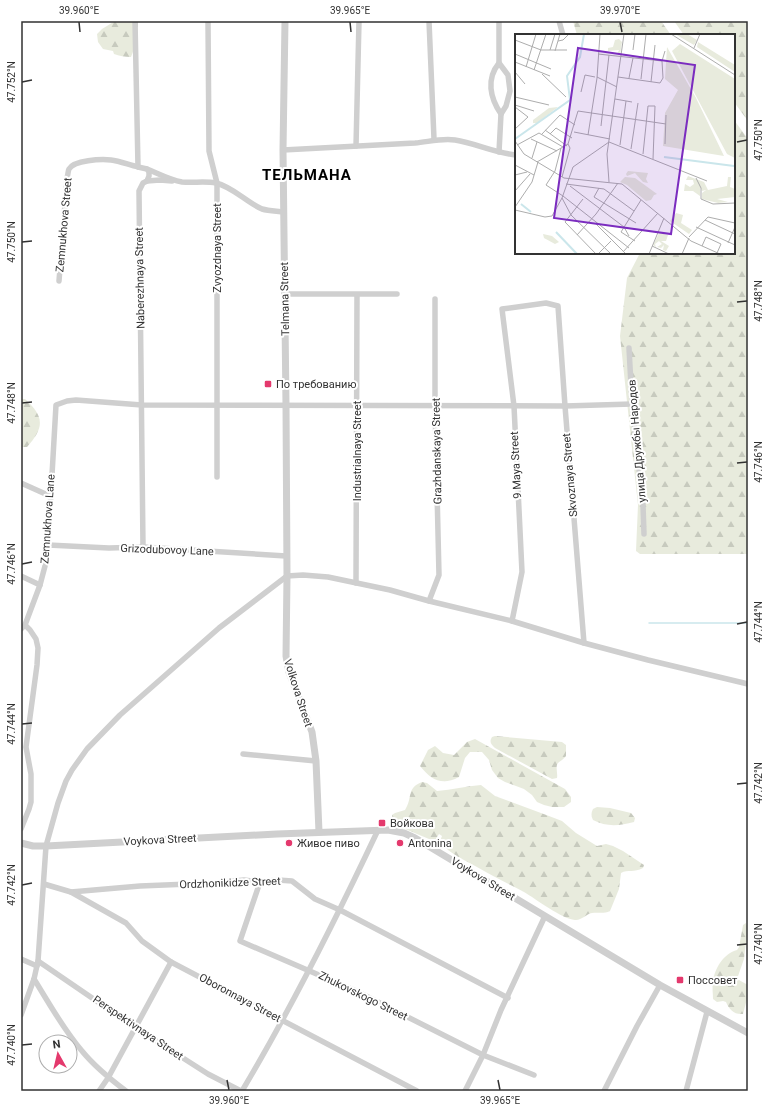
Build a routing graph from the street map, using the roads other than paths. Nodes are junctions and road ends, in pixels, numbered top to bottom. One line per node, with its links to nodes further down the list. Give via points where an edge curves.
1 (135, 21): 16 (street)
2 (208, 21): 20 (street, Zvyozdnaya Street, via 209,151)
3 (285, 21): 13 (street, Telmana Street)
4 (359, 21): 12 (street)
5 (429, 21): 11 (street)
6 (499, 21): 9 (street)
7 (558, 21): 8 (street)
8 (563, 34)
9 (499, 63): 10 (street, via 493,71 490,87 494,103); 10 (street, via 508,75 510,83 509,96)
10 (501, 114): 14 (street)
11 (434, 140): 12 (street, via 415,144); 14 (street, via 457,140)
12 (356, 146): 13 (street)
13 (283, 150): 21 (street, Telmana Street)
14 (499, 152): 15 (street)
15 (515, 155)
16 (138, 167): 17 (street); 22 (street, Zemnukhova Street, via 111,160 80,162 70,167)
17 (148, 169): 18 (street, Naberezhnaya Street); 19 (street)
18 (147, 181): 19 (street); 30 (street, Naberezhnaya Street, via 143,183 139,192)
19 (183, 182): 20 (street)
20 (218, 184): 21 (street, via 263,209); 31 (street, Zvyozdnaya Street)
21 (284, 212): 23 (street, Telmana Street)
22 (59, 281)
23 (285, 294): 25 (street); 32 (street, Telmana Street)
24 (397, 294): 25 (street)
25 (357, 295): 33 (street, Industrialnaya Street)
26 (435, 299): 34 (street, Grazhdanskaya Street)
27 (558, 306): 35 (street, 9 Maya Street, via 546,303 502,309); 36 (street, Skvoznaya Street)
28 (629, 348): 29 (street, улица Дружбы Народов)
29 (632, 404): 36 (street); 40 (street, улица Дружбы Народов)
30 (142, 405): 31 (street); 39 (street, Zemnukhova Lane, via 76,400 67,400 56,405); 42 (street, Naberezhnaya Street)
31 (217, 405): 32 (street); 37 (street, Zvyozdnaya Street)
32 (286, 405): 33 (street); 43 (street, Telmana Street)
33 (357, 406): 34 (street); 46 (street, Industrialnaya Street)
34 (435, 406): 35 (street); 48 (street, Grazhdanskaya Street, via 439,575)
35 (514, 406): 36 (street); 49 (street, 9 Maya Street, via 522,572)
36 (565, 406): 51 (street, Skvoznaya Street)
37 (217, 477)
38 (21, 483): 39 (street)
39 (50, 496): 41 (street, Zemnukhova Lane)
40 (644, 534)
41 (48, 545): 42 (street, Grizodubovoy Lane); 47 (street, Zemnukhova Lane, via 46,566)
42 (143, 547): 43 (street, Grizodubovoy Lane)
43 (286, 556): 45 (street, Telmana Street)
44 (21, 576): 47 (street)
45 (287, 576): 46 (street, via 328,577); 54 (street, Volkova Street, via 286,656 312,732); 59 (street, via 219,628 120,715 87,749 66,781)
46 (356, 583): 48 (street)
47 (40, 585): 50 (street, Zemnukhova Lane)
48 (429, 601): 49 (street)
49 (512, 620): 51 (street)
50 (23, 627): 55 (street, via 30,630 38,648 26,747 31,774 31,802)
51 (584, 643): 52 (street)
52 (748, 684)
53 (243, 754): 54 (street)
54 (316, 761): 57 (street, Volkova Street)
55 (21, 829)
56 (378, 830): 57 (street, Voykova Street); 63 (street); 64 (street, Voykova Street, via 392,830 415,838)
57 (320, 832): 59 (street, Voykova Street)
58 (21, 843): 59 (street, Voykova Street)
59 (46, 846): 61 (street)
60 (260, 882): 62 (street, Ordzhonikidze Street, via 244,880); 63 (street, Ordzhonikidze Street, via 292,881 315,899); 68 (street, Zhukovskogo Street, via 240,941)
61 (44, 884): 62 (street, Ordzhonikidze Street); 67 (street)
62 (71, 892): 66 (street, Oboronnaya Street, via 126,923 142,941)
63 (340, 910): 68 (street); 71 (street, Ordzhonikidze Street)
64 (545, 916): 70 (street, Voykova Street); 71 (street)
65 (21, 959): 67 (street, Perspektivnaya Street)
66 (171, 962): 74 (street, Oboronnaya Street); 75 (street)
67 (37, 964): 69 (street); 75 (street, Perspektivnaya Street)
68 (309, 970): 74 (street); 77 (street, Zhukovskogo Street)
69 (34, 978): 73 (street); 79 (street, via 73,1039)
70 (660, 986): 72 (street, Voykova Street); 85 (street)
71 (508, 998): 77 (street)
72 (708, 1012): 76 (street, Voykova Street); 86 (street)
73 (21, 1015)
74 (282, 1020): 82 (street); 83 (street, Oboronnaya Street)
75 (136, 1028): 79 (street); 82 (street, Perspektivnaya Street, via 208,1074)
76 (748, 1033)
77 (483, 1055): 78 (street, Zhukovskogo Street); 84 (street)
78 (534, 1075)
79 (108, 1078): 80 (street); 81 (street)
80 (99, 1091)
81 (126, 1091)
82 (242, 1091)
83 (417, 1091)
84 (465, 1091)
85 (604, 1091)
86 (686, 1091)

